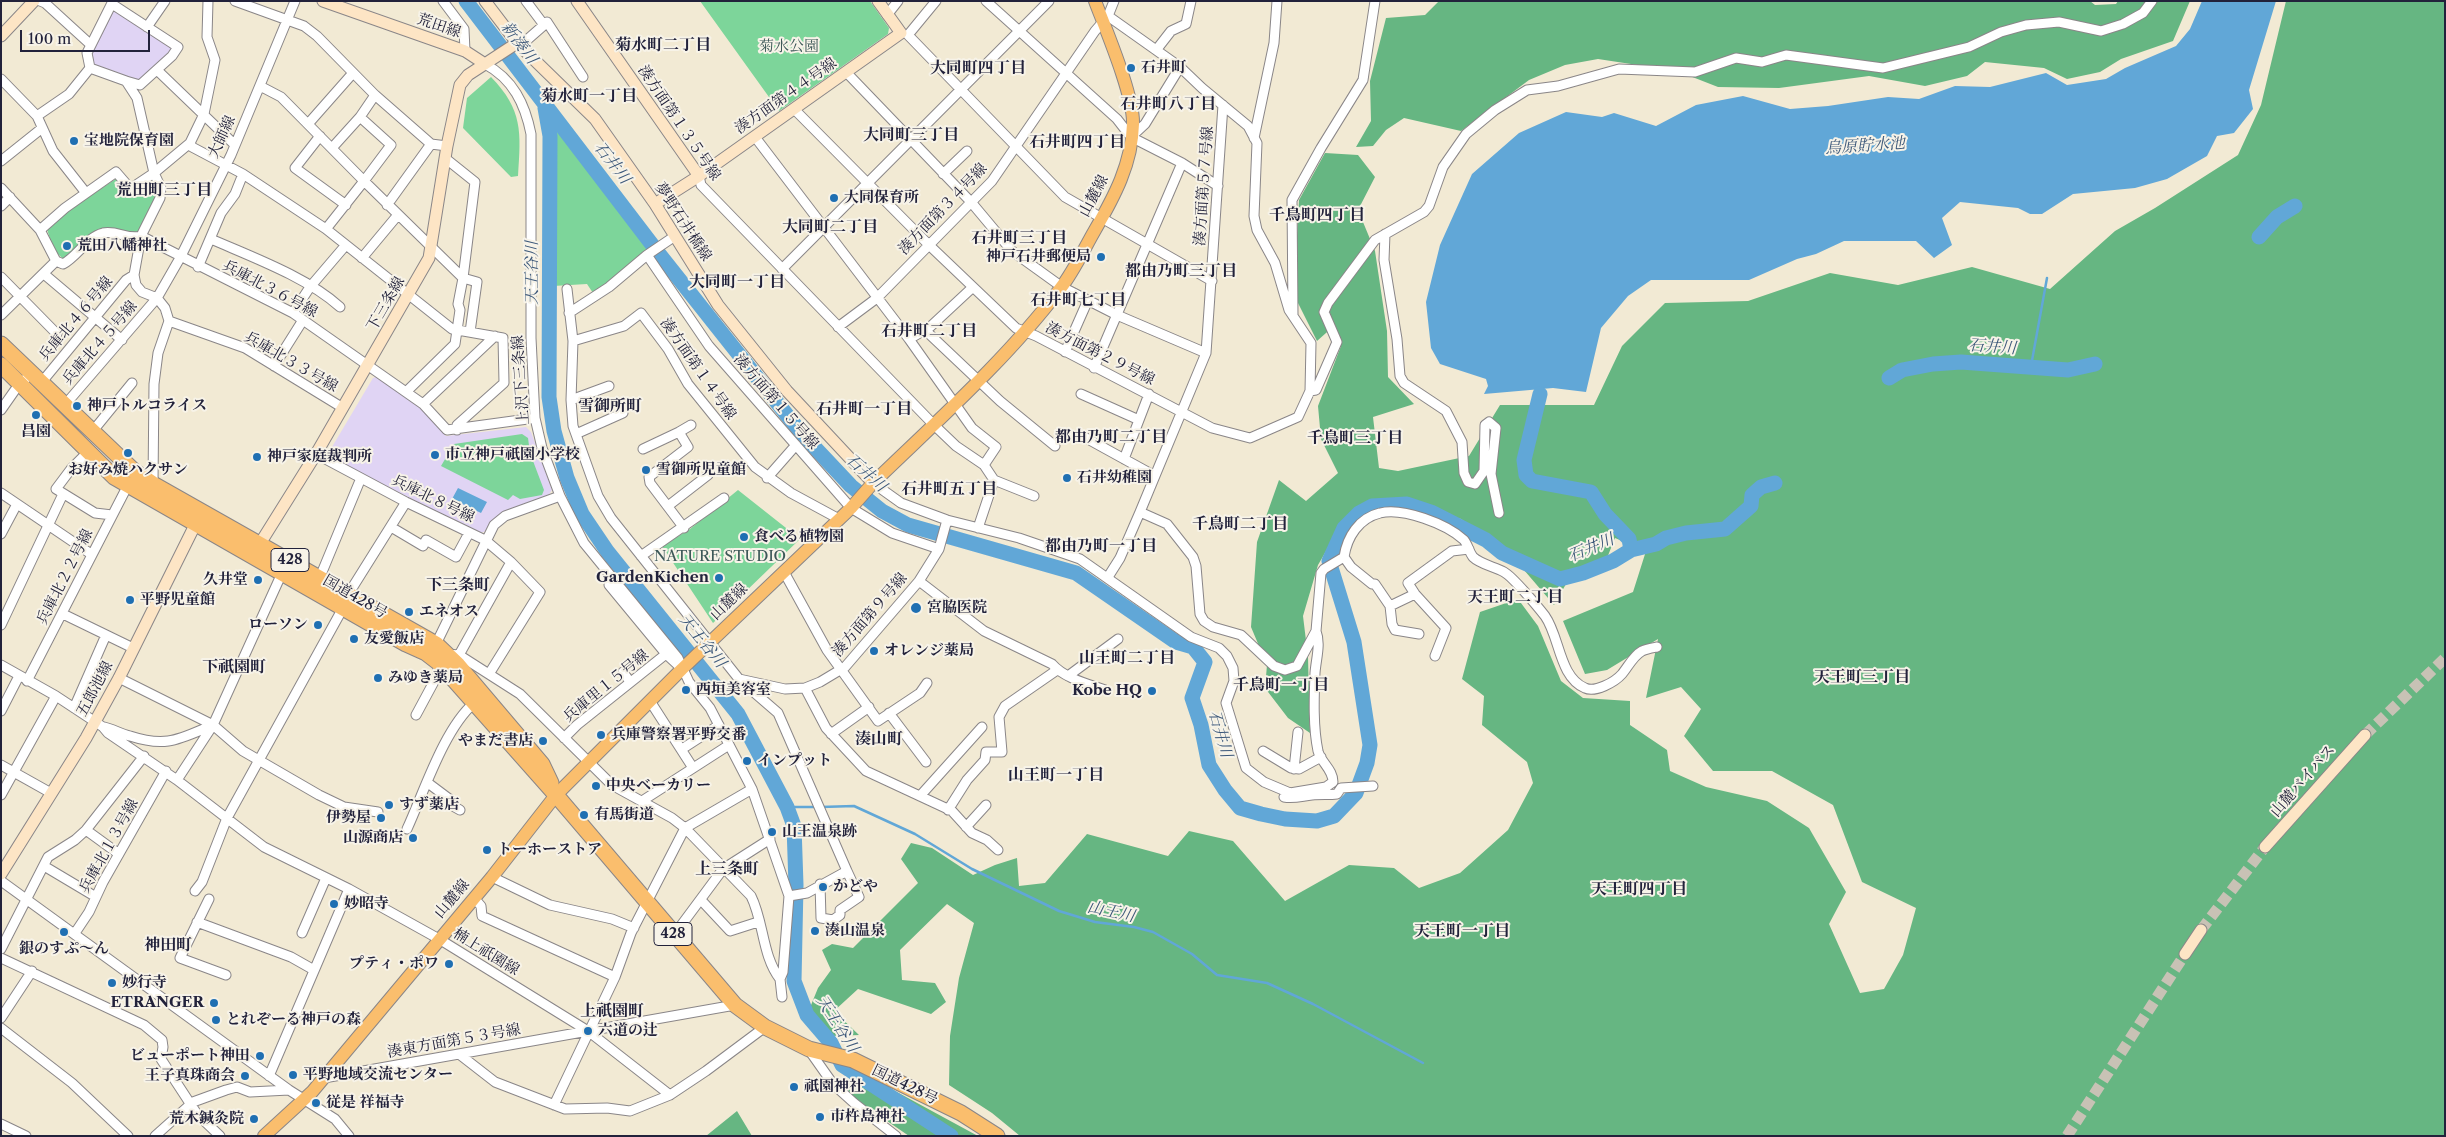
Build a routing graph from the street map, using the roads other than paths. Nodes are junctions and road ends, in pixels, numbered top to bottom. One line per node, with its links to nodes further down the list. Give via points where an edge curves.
1 (34, 1): 31 (street)
2 (40, 1): 32 (street)
3 (165, 1): 28 (street)
4 (208, 1): 51 (street, via 207,37 215,60)
5 (235, 1): 26 (street)
6 (295, 1): 26 (street, 大師線)
7 (323, 1): 35 (street, 荒田線)
8 (443, 1): 35 (street, via 464,29)
9 (485, 1): 33 (street, 夢野石井橋線)
10 (526, 1): 27 (street)
11 (577, 1): 75 (street, 湊方面第１３５号線)
12 (878, 1): 24 (street)
13 (898, 1): 24 (street)
14 (936, 1): 30 (street)
15 (986, 1): 29 (street)
16 (1049, 1): 29 (street)
17 (1095, 1): 25 (main road, 山麓線)
18 (1114, 1): 25 (street, 湊方面第３４号線)
19 (1192, 1): 34 (street, via 1186,24 1171,31)
20 (1277, 1): 59 (street, via 1274,43)
21 (1375, 1): 126 (street, via 1364,80 1292,200)
22 (2152, 1): 92 (street, via 2143,14 2101,31 2059,22 2026,25 2001,32 1969,48 1883,68 1786,55 1762,62 1736,58 1695,72 1619,68 1558,86 1527,90 1466,134 1443,167 1424,212)
23 (112, 3): 28 (street); 32 (street)
24 (888, 15): 30 (street)
25 (1106, 19): 34 (street); 42 (street, 湊方面第３４号線); 58 (main road, 山麓線, via 1131,109)
26 (288, 20): 41 (street, via 317,36); 46 (street, 大師線)
27 (544, 25): 33 (street); 43 (street, via 547,22)
28 (147, 27): 39 (street, via 178,46)
29 (1019, 32): 42 (street); 47 (street)
30 (904, 34): 40 (street, 湊方面第４４号線); 47 (street)
31 (1, 36)
32 (91, 45): 38 (street, via 87,52)
33 (516, 46): 36 (street, 下三条線); 83 (street, 夢野石井橋線, via 595,119)
34 (1157, 49): 37 (street)
35 (464, 51): 36 (street, 荒田線)
36 (485, 64): 64 (street, 下三条線, via 468,75 460,85); 162 (street, 上沢下三条線, via 500,73 526,109 531,134 532,338)
37 (1180, 67): 49 (street); 58 (street, via 1146,124)
38 (90, 68): 45 (street); 52 (street, via 69,94)
39 (157, 70): 45 (street, via 140,85); 51 (street)
40 (846, 72): 50 (street, 湊方面第４４号線); 60 (street)
41 (353, 73): 48 (street); 54 (street)
42 (1066, 73): 58 (street, via 1117,119); 65 (street, 湊方面第３４号線)
43 (583, 77)
44 (1, 80): 52 (street)
45 (126, 81): 72 (street, via 137,98)
46 (260, 86): 54 (street, via 281,98); 63 (street, 大師線)
47 (962, 90): 60 (street); 65 (street)
48 (375, 95): 53 (street); 62 (street)
49 (1223, 105): 59 (street, via 1248,126); 78 (street, 湊方面第５７号線)
50 (794, 109): 57 (street, 湊方面第４４号線); 77 (street, 湊方面第２９号線)
51 (204, 114): 61 (street); 63 (street)
52 (36, 116): 55 (street)
53 (360, 117): 66 (street); 76 (street, via 391,145)
54 (308, 124): 56 (street)
55 (41, 129): 69 (street); 80 (street, via 53,151)
56 (320, 136): 66 (street); 84 (street, via 295,168)
57 (755, 137): 75 (street, 湊方面第４４号線); 89 (street)
58 (1131, 137): 70 (street); 88 (main road, 山麓線, via 1126,170)
59 (1254, 138): 126 (street, via 1257,142 1254,216 1257,230 1275,263)
60 (911, 140): 74 (street); 77 (street)
61 (190, 143): 71 (street); 72 (street)
62 (431, 144): 64 (street); 86 (street)
63 (236, 145): 71 (street, 大師線)
64 (447, 146): 68 (street, 下三条線)
65 (1016, 146): 82 (street, 湊方面第３４号線, via 992,181); 88 (street, via 1064,198)
66 (332, 148): 76 (street)
67 (967, 151): 74 (street)
68 (445, 158): 99 (street, 下三条線); 109 (street, via 475,182)
69 (1, 161)
70 (1182, 163): 78 (street); 98 (street)
71 (225, 165): 73 (street); 101 (street, 大師線)
72 (154, 174): 80 (street, via 128,187 116,172); 93 (street, via 160,198)
73 (243, 174): 90 (street); 95 (street)
74 (944, 174): 82 (street)
75 (698, 176): 83 (street, 湊方面第４４号線); 105 (street, 湊方面第１３５号線, via 701,185)
76 (364, 181): 84 (street); 86 (street)
77 (868, 183): 89 (street); 96 (street, 湊方面第２９号線)
78 (1218, 186): 110 (street, 湊方面第５７号線)
79 (1, 188): 81 (street)
80 (86, 193): 91 (street)
81 (10, 198): 85 (street); 91 (street)
82 (971, 202): 96 (street, 湊方面第３４号線); 113 (street, via 1012,252)
83 (655, 204): 94 (street, 夢野石井橋線)
84 (346, 205): 90 (street)
85 (1, 206)
86 (387, 206): 87 (street)
87 (397, 216): 99 (street); 102 (street)
88 (1101, 220): 98 (street); 113 (main road, 山麓線)
89 (824, 227): 105 (street); 118 (street)
90 (326, 229): 97 (street)
91 (40, 230): 103 (street)
92 (1384, 234): 150 (street, via 1366,249 1328,303 1324,312 1337,342 1316,390); 196 (street, via 1384,260 1398,339 1400,376 1404,383 1446,411 1462,442 1464,473 1468,482 1475,484 1484,471 1485,425 1490,422 1496,428 1491,474)
93 (141, 236): 101 (street, 兵庫北３６号線); 103 (street, via 133,239 116,232 102,234 94,237 74,258 63,264); 107 (street)
94 (675, 236): 100 (street); 183 (street, 夢野石井橋線, via 723,312 787,391)
95 (211, 239): 104 (street); 111 (street, via 274,266)
96 (929, 245): 112 (street, 湊方面第２９号線); 118 (street, 湊方面第３４号線)
97 (345, 246): 102 (street); 111 (street)
98 (1147, 246): 110 (street); 124 (street)
99 (430, 248): 109 (street); 116 (street, 下三条線, via 429,258)
100 (647, 255): 122 (street, via 609,287); 171 (street, 湊方面第１５号線, via 709,346)
101 (180, 258): 104 (street, 兵庫北３６号線); 117 (street, 大師線)
102 (362, 258): 116 (street)
103 (56, 261): 106 (street)
104 (198, 267): 121 (street, 兵庫北３６号線)
105 (782, 269): 129 (street, 湊方面第１３５号線)
106 (44, 274): 115 (street); 125 (street)
107 (134, 275): 117 (street, via 142,292); 125 (street, 兵庫北４６号線)
108 (1, 277): 115 (street)
109 (463, 278): 131 (street, via 458,304); 132 (street, via 477,282)
110 (1212, 281): 141 (street, 湊方面第５７号線)
111 (310, 287): 120 (street); 121 (street)
112 (973, 287): 130 (street); 133 (street, 湊方面第２９号線, via 1016,328)
113 (1062, 287): 119 (street); 133 (main road, 山麓線)
114 (567, 289): 122 (street)
115 (21, 296): 123 (street); 134 (street)
116 (408, 296): 131 (street); 143 (street, 下三条線)
117 (157, 298): 128 (street); 137 (street, 兵庫北４５号線)
118 (877, 298): 129 (street, 湊方面第３４号線); 136 (street)
119 (1088, 300): 124 (street); 140 (street)
120 (340, 307)
121 (293, 313): 127 (street, 兵庫北３６号線)
122 (569, 313): 138 (street)
123 (1, 315)
124 (1117, 315): 141 (street); 145 (street)
125 (95, 317): 137 (street); 146 (street, 兵庫北４６号線)
126 (1293, 317): 150 (street, via 1311,343)
127 (303, 320): 143 (street, 兵庫北３６号線); 144 (street)
128 (169, 321): 144 (street, 兵庫北３３号線, via 245,348); 184 (street, via 158,353 154,384)
129 (838, 327): 164 (street, 湊方面第１３５号線)
130 (925, 330): 136 (street); 147 (street)
131 (458, 331): 132 (street); 151 (street, via 455,344)
132 (470, 332): 135 (street)
133 (1026, 332): 140 (street, 湊方面第２９号線); 147 (main road, 山麓線)
134 (57, 334)
135 (495, 336): 156 (street); 166 (street, via 503,338 504,384 457,425)
136 (909, 339): 155 (street)
137 (122, 340): 157 (street, 兵庫北４５号線)
138 (573, 341): 154 (street); 181 (street, 湊方面第１４号線, via 624,326 641,313 668,349 688,384)
139 (1, 344): 146 (highway, 国道428号 / 428)
140 (1065, 352): 145 (street, 湊方面第２９号線)
141 (1206, 353): 160 (street, 湊方面第５７号線)
142 (1, 365): 146 (highway, 国道428号 / 428)
143 (368, 365): 151 (street, 兵庫北３６号線); 158 (street, 下三条線)
144 (274, 366): 158 (street, 兵庫北３３号線)
145 (1094, 368): 153 (street, 湊方面第２９号線)
146 (31, 380): 157 (highway, 国道428号 / 428); 159 (street, 兵庫北４６号線); 174 (highway, 国道428号 / 428)
147 (978, 380): 155 (main road, 山麓線); 172 (street)
148 (132, 383): 167 (street)
149 (609, 386): 154 (street)
150 (1310, 391): 160 (street, 湊方面第２９号線, via 1298,417 1250,438 1212,428)
151 (406, 392): 156 (street, 兵庫北３６号線)
152 (1081, 394): 163 (street)
153 (1150, 394): 160 (street, 湊方面第２９号線); 163 (street)
154 (571, 400): 169 (street)
155 (954, 403): 164 (main road, 山麓線); 177 (street, via 972,428 996,447)
156 (423, 404): 166 (street, 兵庫北３６号線, via 448,430)
157 (64, 406): 167 (highway, 国道428号 / 428)
158 (343, 408): 175 (street, 下三条線)
159 (1, 410)
160 (1182, 411): 179 (street, 湊方面第５７号線)
161 (623, 413): 169 (street)
162 (536, 418): 166 (street); 188 (street, 上沢下三条線, via 542,448)
163 (1139, 420): 176 (street)
164 (933, 424): 177 (street, 湊方面第１３５号線, via 956,446); 183 (main road, 山麓線)
165 (691, 425): 168 (street)
166 (456, 430)
167 (92, 432): 184 (highway, 国道428号 / 428)
168 (679, 432): 173 (street); 193 (street, via 688,447 649,477)
169 (576, 434): 212 (street, via 598,496 610,518)
170 (1061, 434): 176 (street, via 1086,438)
171 (796, 445): 181 (street); 194 (street, 湊方面第１５号線)
172 (1055, 446)
173 (643, 449)
174 (88, 452): 185 (highway, 国道428号 / 428, via 114,477); 187 (street, via 56,489)
175 (316, 454): 180 (street, 兵庫北８号線); 208 (street, 下三条線)
176 (1124, 459): 179 (street)
177 (984, 465): 182 (street)
178 (708, 475): 193 (street)
179 (1155, 476): 195 (street, 湊方面第５７号線)
180 (361, 478): 191 (street, 兵庫北８号線); 217 (street)
181 (767, 478): 199 (street, 湊方面第１４号線)
182 (994, 480): 189 (street); 204 (street)
183 (873, 483): 194 (main road, 山麓線); 200 (street, via 901,503)
184 (153, 484): 198 (highway, 国道428号 / 428)
185 (128, 485): 197 (street, 兵庫北２２号線); 198 (highway, 国道428号 / 428)
186 (1, 493): 192 (street)
187 (63, 494): 197 (street, via 95,513); 201 (street)
188 (560, 496): 207 (street, via 506,516 494,524); 238 (street, 上沢下三条線, via 584,543)
189 (1034, 496)
190 (724, 498): 203 (street)
191 (406, 502): 202 (street); 205 (street, 兵庫北８号線)
192 (17, 504): 201 (street); 206 (street)
193 (668, 506): 203 (street)
194 (853, 506): 199 (main road, 山麓線); 209 (street, 湊方面第１５号線, via 892,533)
195 (1140, 512): 218 (street, 湊方面第５７号線); 227 (street, via 1167,524 1193,557 1200,614 1204,621 1241,635 1274,666 1286,670 1297,666)
196 (1499, 512)
197 (112, 515): 211 (street, 兵庫北２２号線)
198 (199, 517): 208 (highway, 国道428号 / 428); 233 (street, 五郎池線)
199 (839, 519): 215 (main road, 山麓線)
200 (947, 520): 204 (street); 209 (street, 湊方面第９号線)
201 (49, 525): 211 (street); 226 (street)
202 (391, 527): 205 (street, via 422,546 426,540 456,557); 221 (street)
203 (684, 528): 212 (street)
204 (978, 528): 218 (street, via 1080,559)
205 (470, 533): 207 (street, 兵庫北８号線)
206 (1, 534)
207 (485, 540): 214 (street, 兵庫北８号線); 234 (street)
208 (256, 549): 216 (highway, 国道428号 / 428); 217 (highway, 国道428号 / 428)
209 (939, 549): 219 (street, 湊方面第９号線)
210 (1469, 549): 213 (street, via 1464,541 1427,520 1391,510 1376,514 1356,528 1346,544); 222 (street, via 1452,551 1408,583); 232 (street, via 1474,558 1506,573 1546,618 1575,682 1586,689 1596,689 1620,676 1642,651)
211 (91, 554): 225 (street, 兵庫北２２号線)
212 (641, 556): 231 (street)
213 (1343, 558): 223 (street, via 1375,584); 227 (street, via 1321,574)
214 (511, 562): 234 (street); 242 (street, 兵庫北８号線, via 540,592)
215 (784, 572): 231 (main road, 山麓線); 239 (street)
216 (282, 573): 224 (highway, 国道428号 / 428); 260 (street)
217 (320, 577): 221 (highway, 国道428号 / 428)
218 (1108, 577): 281 (street, via 1191,636 1219,648 1227,656 1233,668 1234,682 1226,704 1246,768)
219 (919, 580): 239 (street, 湊方面第９号線); 240 (street, via 984,631 1052,664)
220 (609, 585): 235 (street)
221 (349, 594): 234 (highway, 国道428号 / 428)
222 (1415, 594): 223 (street); 236 (street, via 1446,628)
223 (1390, 606): 228 (street, via 1395,630)
224 (343, 608): 234 (highway, 国道428号 / 428, via 406,644 426,653); 272 (street)
225 (62, 614): 229 (street); 245 (street, 兵庫北２２号線)
226 (1, 625)
227 (1316, 631): 271 (street, via 1319,639 1315,708 1318,753)
228 (1419, 634)
229 (106, 635): 233 (street); 255 (street)
230 (1118, 639): 243 (street)
231 (706, 646): 238 (main road, 山麓線); 246 (street)
232 (1656, 647)
233 (133, 648): 244 (street, 五郎池線)
234 (445, 654): 242 (street); 253 (highway, 国道428号 / 428); 258 (street); 287 (highway, 国道428号 / 428, via 542,764)
235 (666, 654): 238 (street); 247 (street, 兵庫里１５号線)
236 (1435, 656)
237 (1, 665): 245 (street)
238 (686, 665): 252 (main road, 山麓線); 261 (street, via 689,682)
239 (841, 669): 249 (street, 湊方面第９号線); 254 (street)
240 (1057, 670): 243 (street); 292 (street, via 1005,706 999,717 1002,752 986,752 985,760 967,780)
241 (623, 672): 247 (street)
242 (489, 674): 266 (street, via 520,694)
243 (1068, 676): 250 (street)
244 (119, 678): 259 (street, 五郎池線); 260 (street)
245 (23, 679): 251 (street); 256 (street, 兵庫北２２号線)
246 (739, 679): 249 (street, 湊方面第９号線, via 785,690); 305 (street, via 778,713)
247 (630, 682): 266 (street, 兵庫里１５号線)
248 (927, 683): 257 (street, via 920,693)
249 (805, 688): 264 (street)
250 (1105, 690)
251 (56, 696): 255 (street); 278 (street)
252 (650, 701): 268 (street); 273 (main road, 山麓線)
253 (474, 702): 282 (street, via 452,731); 287 (highway, 国道428号 / 428)
254 (870, 707): 257 (street, via 878,720); 264 (street)
255 (74, 708): 259 (street)
256 (1, 711)
257 (889, 713): 274 (street)
258 (416, 714)
259 (99, 724): 260 (street, via 142,740 164,743); 270 (street, 楠上祇園線); 285 (street, 五郎池線)
260 (213, 725): 272 (street); 280 (street)
261 (719, 725): 267 (street); 268 (street)
262 (982, 727): 288 (street)
263 (1298, 732): 277 (street)
264 (831, 734): 288 (street, via 866,771)
265 (2364, 735): 300 (street, 山麓バイパス)
266 (564, 738): 273 (street)
267 (729, 745): 276 (street); 284 (street)
268 (682, 749): 276 (street)
269 (1263, 751): 277 (street)
270 (144, 756): 279 (street, 楠上祇園線); 298 (street)
271 (1321, 756): 277 (street); 281 (street, via 1333,775 1333,782 1326,787 1290,793)
272 (260, 761): 293 (street, via 344,807); 294 (street)
273 (590, 762): 287 (main road, 山麓線); 289 (street, via 612,785)
274 (926, 762)
275 (1, 765): 278 (street)
276 (692, 768): 289 (street)
277 (1294, 769)
278 (13, 771): 285 (street); 286 (street)
279 (166, 771): 280 (street, 楠上祇園線); 302 (street, 兵庫北１３号線)
280 (177, 780): 294 (street, 楠上祇園線)
281 (1264, 782): 283 (street, via 1277,794 1294,799 1337,794 1341,788)
282 (428, 783): 291 (street); 297 (street)
283 (1371, 786)
284 (752, 789): 296 (street); 299 (street)
285 (51, 793): 306 (street, 五郎池線)
286 (1, 795)
287 (556, 795): 307 (main road, 山麓線); 319 (highway, 国道428号 / 428)
288 (920, 796): 292 (street)
289 (642, 801): 296 (street)
290 (986, 805): 295 (street)
291 (460, 810)
292 (948, 810): 295 (street)
293 (378, 812)
294 (227, 818): 308 (street, 楠上祇園線, via 264,847); 312 (street)
295 (966, 827): 301 (street)
296 (685, 828): 304 (street); 319 (street)
297 (407, 829)
298 (86, 830): 302 (street); 303 (street, via 48,857)
299 (770, 839): 304 (street); 313 (street)
300 (2266, 847)
301 (998, 850)
302 (119, 854): 314 (street, 兵庫北１３号線)
303 (44, 866): 314 (street); 317 (street)
304 (723, 869): 318 (street); 321 (street, via 751,896)
305 (847, 871): 310 (street); 310 (street, via 859,897 840,910 840,915 833,920 821,918)
306 (1, 874)
307 (492, 877): 315 (main road, 山麓線); 322 (street, via 550,905 612,919)
308 (326, 878): 311 (street, 楠上祇園線); 325 (street)
309 (1, 881): 317 (street)
310 (820, 884): 313 (street, via 807,893)
311 (349, 889): 327 (street, 楠上祇園線); 332 (street)
312 (195, 892)
313 (791, 895): 335 (street)
314 (96, 897): 324 (street, 兵庫北１３号線)
315 (474, 898): 327 (main road, 山麓線); 334 (street, via 481,906 482,916)
316 (209, 899): 320 (street)
317 (28, 900): 324 (street); 328 (street)
318 (701, 900): 321 (street, via 730,932); 326 (street)
319 (647, 902): 322 (street); 326 (highway, 国道428号 / 428)
320 (197, 922): 332 (street, via 291,957); 333 (street, via 180,958)
321 (758, 922): 335 (street, via 774,972)
322 (634, 928): 334 (street)
323 (2201, 930): 329 (street)
324 (74, 933): 344 (street)
325 (302, 933)
326 (674, 935): 337 (highway, 国道428号 / 428)
327 (439, 939): 341 (street, 楠上祇園線); 345 (main road, 山麓線)
328 (1, 949)
329 (2184, 954)
330 (1, 958): 331 (street)
331 (32, 970): 338 (street); 349 (street, via 144,1025 159,1036 163,1047 161,1060)
332 (314, 970): 344 (street)
333 (226, 975)
334 (615, 977): 341 (street)
335 (780, 979): 336 (street)
336 (782, 998)
337 (735, 1005): 339 (highway, 国道428号 / 428); 341 (street)
338 (1, 1018)
339 (765, 1027): 342 (highway, 国道428号 / 428); 347 (street)
340 (1, 1028): 353 (street, via 72,1083)
341 (588, 1031): 343 (street, 湊東方面第５３号線); 347 (street, 楠上祇園線); 350 (street)
342 (809, 1050): 358 (street, via 833,1084); 359 (highway, 国道428号 / 428, via 845,1057 961,1113)
343 (459, 1054): 345 (street, 湊東方面第５３号線); 350 (street, via 495,1082)
344 (269, 1076): 346 (street)
345 (324, 1078): 348 (main road, 山麓線)
346 (289, 1090): 348 (street); 349 (street, via 250,1092 237,1087)
347 (670, 1095): 350 (street, via 630,1112 607,1108 565,1109)
348 (305, 1100): 356 (main road, 山麓線); 357 (street, via 335,1119)
349 (191, 1104): 354 (street); 355 (street)
350 (554, 1105)
351 (1, 1124): 352 (street)
352 (26, 1136)
353 (128, 1136)
354 (155, 1136)
355 (220, 1136)
356 (264, 1136)
357 (349, 1136)
358 (896, 1136)
359 (997, 1136)

